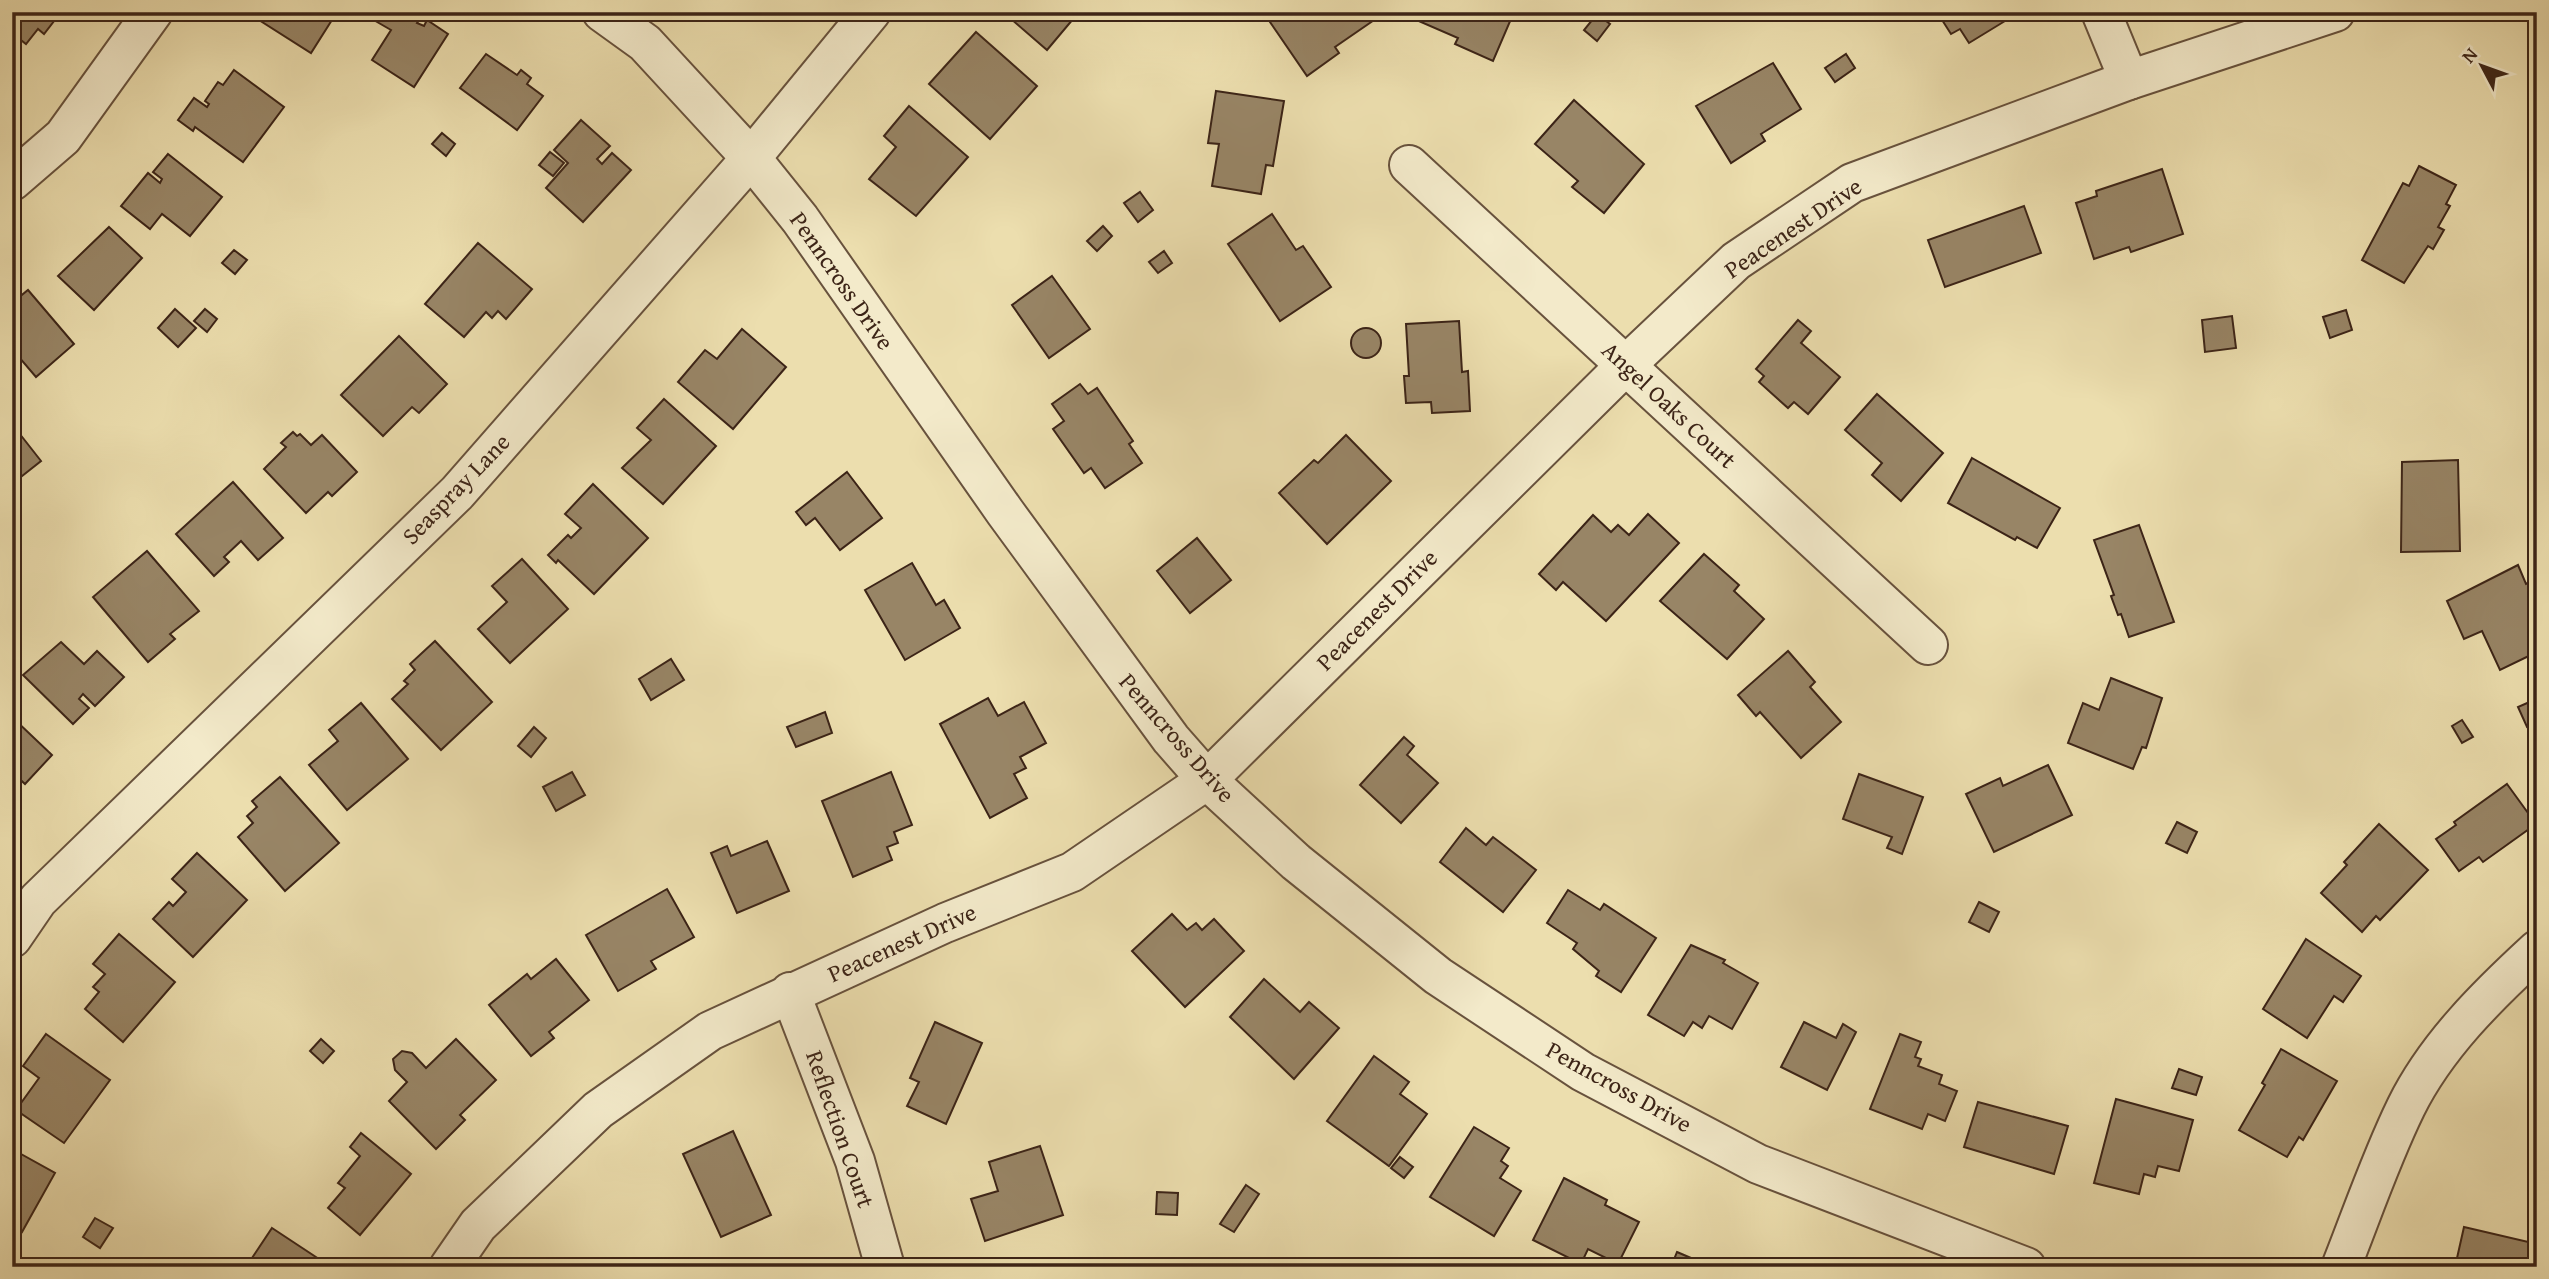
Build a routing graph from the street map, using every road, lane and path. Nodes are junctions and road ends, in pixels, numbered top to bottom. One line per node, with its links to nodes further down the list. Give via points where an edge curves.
1 (153, 12): 9 (street, via 63,137)
2 (602, 12): 7 (street, Penncross Drive, via 645,43)
3 (871, 12): 7 (street, Seaspray Lane)
4 (2101, 12): 6 (street)
5 (2335, 12): 6 (street, Peacenest Drive)
6 (2129, 80): 10 (street, Peacenest Drive, via 1852,183 1736,261)
7 (751, 158): 12 (street, Penncross Drive, via 800,219 1101,647); 13 (street, Seaspray Lane, via 457,493 38,900)
8 (1409, 164): 10 (street, Angel Oaks Court)
9 (12, 181)
10 (1626, 365): 11 (street, Angel Oaks Court); 12 (street, Peacenest Drive)
11 (1928, 645)
12 (1207, 780): 15 (street, Peacenest Drive, via 1072,872); 18 (street, Penncross Drive, via 1296,862 1438,976 1583,1072 1758,1164)
13 (12, 938)
14 (2537, 950): 19 (street, via 2479,1005 2435,1060 2407,1105)
15 (790, 992): 16 (street, Peacenest Drive, via 710,1031 598,1110 478,1225); 17 (street, Reflection Court, via 855,1161)
16 (449, 1267)
17 (885, 1267)
18 (2026, 1267)
19 (2341, 1267)

